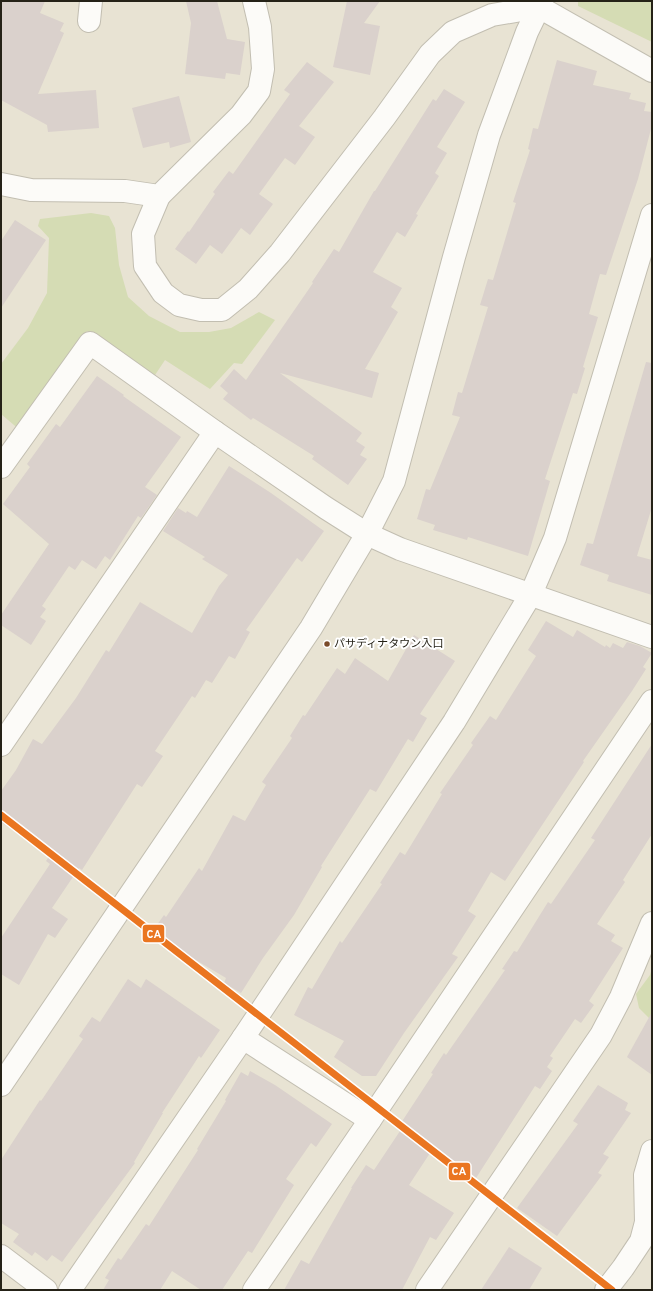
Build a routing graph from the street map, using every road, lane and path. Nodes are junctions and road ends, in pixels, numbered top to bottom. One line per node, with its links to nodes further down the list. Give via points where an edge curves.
1 (254, 1): 5 (street, via 260,27 263,70 258,91 241,115)
2 (541, 4): 3 (street); 5 (street, via 492,15 453,32 430,54 280,254 248,289 222,310 201,310 179,305 162,293 145,266 143,234); 9 (street, via 527,32 489,135 394,482)
3 (652, 71)
4 (1, 185): 5 (street, via 31,190 125,191)
5 (159, 196)
6 (652, 216): 10 (street, via 555,538)
7 (215, 432): 8 (street, via 90,343); 9 (street); 13 (street)
8 (1, 466)
9 (367, 534): 10 (street, via 400,549); 16 (street, via 306,635)
10 (531, 594): 11 (street); 15 (street, via 454,722)
11 (652, 637)
12 (652, 701): 17 (street)
13 (1, 745)
14 (652, 923): 23 (street, via 621,997 601,1035)
15 (243, 1038): 17 (street); 21 (street)
16 (1, 1085)
17 (370, 1120): 22 (street)
18 (652, 1151): 24 (street, via 644,1176 646,1222 641,1241)
19 (1, 1256): 20 (street)
20 (46, 1290)
21 (70, 1290)
22 (254, 1290)
23 (427, 1290)
24 (606, 1290)

